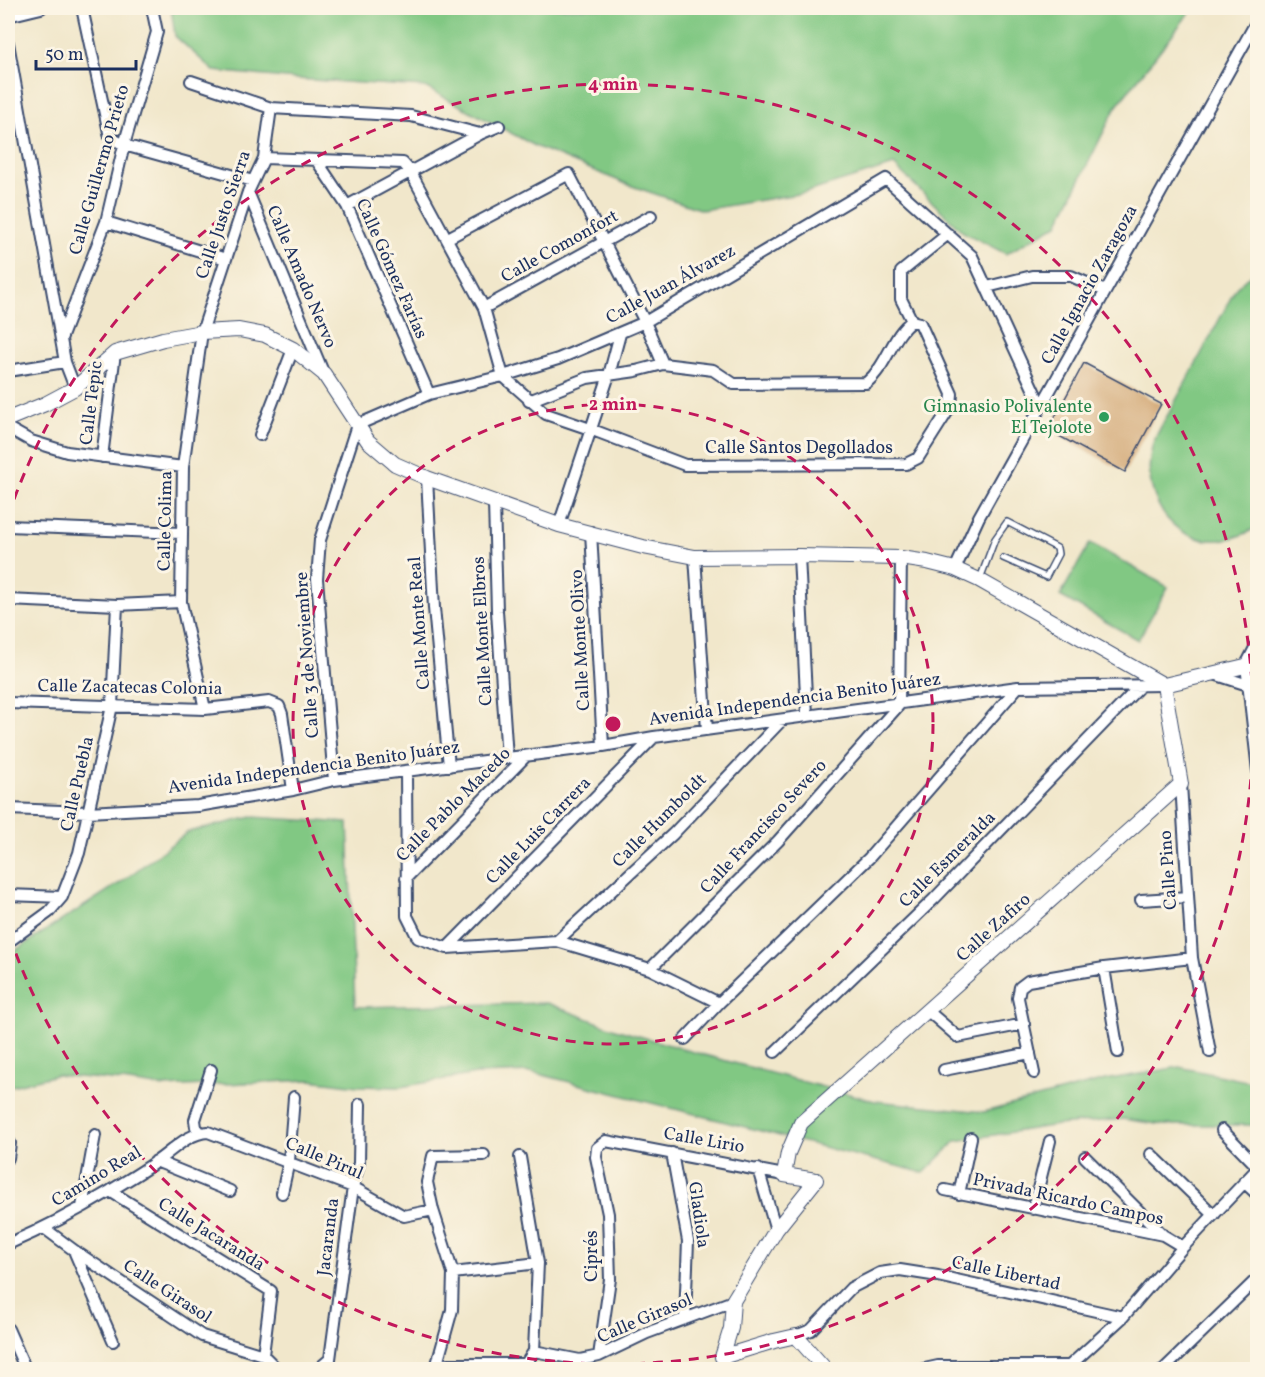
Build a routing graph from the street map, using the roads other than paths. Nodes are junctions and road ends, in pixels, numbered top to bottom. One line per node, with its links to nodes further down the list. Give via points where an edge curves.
1 (41, 8): 4 (street)
2 (82, 8): 11 (street, via 110,137)
3 (152, 8): 11 (street, Calle Guillermo Prieto, via 157,32)
4 (8, 16)
5 (1257, 19): 25 (street, Calle Ignacio Zaragoza)
6 (8, 43): 31 (street)
7 (191, 81): 8 (street)
8 (271, 108): 10 (street, via 411,116); 12 (street, Calle Justo Sierra)
9 (500, 126): 10 (street)
10 (480, 134): 14 (street)
11 (124, 145): 15 (street); 19 (street, Calle Guillermo Prieto)
12 (264, 158): 13 (street); 15 (street, Calle Justo Sierra)
13 (317, 161): 14 (street, via 403,163); 17 (street, Calle Gómez Farías)
14 (410, 171): 17 (street); 21 (street)
15 (253, 181): 16 (street, Calle Justo Sierra)
16 (248, 192): 23 (street, Calle Justo Sierra); 37 (street, Calle Amado Nervo)
17 (347, 206): 41 (street, Calle Gómez Farías)
18 (651, 216): 22 (street, Calle Comonfort)
19 (106, 222): 23 (street); 31 (street, Calle Guillermo Prieto)
20 (948, 234): 24 (street, via 972,256); 27 (street, Calle Santos Degollados, via 902,273 901,299); 28 (street, Calle Juan Álvarez, via 886,178)
21 (448, 238): 22 (street, via 569,174); 26 (street)
22 (604, 242): 26 (street, Calle Comonfort); 28 (street)
23 (226, 259): 29 (street, Calle Justo Sierra)
24 (987, 287): 25 (street, via 1032,276 1071,276); 43 (street)
25 (1105, 291): 43 (street, Calle Ignacio Zaragoza)
26 (484, 308): 39 (street)
27 (912, 321): 35 (street, via 904,326 877,374 867,383 734,384 713,370); 47 (street, Calle Santos Degollados, via 920,323 952,394 951,406 913,462 685,465)
28 (645, 322): 30 (street, Calle Juan Álvarez); 35 (street)
29 (202, 332): 32 (street, via 256,333); 33 (street); 50 (street, Calle Colima)
30 (620, 334): 38 (street); 39 (street, Calle Juan Álvarez)
31 (61, 339): 34 (street)
32 (293, 349): 37 (street); 48 (street)
33 (115, 353): 40 (street); 49 (street, Calle Tepic)
34 (65, 362): 36 (street); 40 (street)
35 (663, 364): 38 (street)
36 (8, 370)
37 (324, 374): 45 (street)
38 (609, 375): 42 (street, via 587,378); 47 (street)
39 (503, 376): 41 (street, Calle Juan Álvarez); 42 (street, Calle Santos Degollados)
40 (75, 388): 44 (street)
41 (429, 394): 45 (street, Calle Juan Álvarez)
42 (529, 401): 47 (street, Calle Santos Degollados, via 546,414)
43 (1041, 406): 61 (street, Calle Ignacio Zaragoza)
44 (8, 419)
45 (357, 425): 51 (street, via 368,441 395,464); 87 (street, Calle 3 de Noviembre, via 320,540 317,579)
46 (8, 428): 49 (street, via 58,450)
47 (591, 429): 53 (street)
48 (260, 435)
49 (102, 457): 50 (street)
50 (183, 467): 56 (street, Calle Colima)
51 (427, 478): 52 (street); 84 (street, Calle Monte Real)
52 (494, 503): 53 (street); 83 (street, Calle Monte Elbros)
53 (559, 525): 55 (street)
54 (8, 526): 56 (street)
55 (591, 532): 58 (street); 81 (street, Calle Monte Olivo)
56 (181, 533): 64 (street, Calle Colima)
57 (799, 556): 58 (street); 59 (street); 77 (street)
58 (695, 558): 79 (street)
59 (901, 558): 61 (street); 74 (street)
60 (1004, 558): 62 (lane, via 1046,577 1059,554 1057,548 1007,522 995,540)
61 (955, 569): 62 (street)
62 (980, 580): 69 (street)
63 (8, 600): 65 (street)
64 (181, 602): 65 (street); 76 (street, Calle Colima)
65 (117, 604): 75 (street, Calle Puebla)
66 (1257, 642): 67 (street)
67 (1252, 664): 68 (street, Avenida Independencia Benito Juárez); 70 (street)
68 (1214, 674): 69 (street, Avenida Independencia Benito Juárez); 70 (street)
69 (1164, 685): 71 (street, Avenida Independencia Benito Juárez); 88 (street, Calle Pino)
70 (1253, 685): 86 (street)
71 (1140, 686): 72 (street, Avenida Independencia Benito Juárez); 107 (street, Calle Esmeralda, via 934,899)
72 (1018, 687): 74 (street, Avenida Independencia Benito Juárez); 103 (street, via 869,858)
73 (8, 703): 75 (street, Calle Zacatecas Colonia)
74 (898, 705): 77 (street, Avenida Independencia Benito Juárez); 102 (street, Calle Francisco Severo, via 778,841)
75 (112, 706): 76 (street, Calle Zacatecas Colonia); 91 (street, Calle Puebla)
76 (205, 709): 89 (street, Calle Zacatecas Colonia, via 269,702 279,706)
77 (807, 715): 78 (street, Avenida Independencia Benito Juárez)
78 (782, 720): 79 (street, Avenida Independencia Benito Juárez); 97 (street, Calle Humboldt, via 673,834)
79 (706, 730): 80 (street, Avenida Independencia Benito Juárez)
80 (654, 737): 81 (street, Avenida Independencia Benito Juárez); 99 (street, Calle Luis Carrera)
81 (603, 746): 82 (street, Avenida Independencia Benito Juárez)
82 (526, 756): 83 (street, Avenida Independencia Benito Juárez); 92 (street, Calle Pablo Macedo)
83 (507, 758): 84 (street, Avenida Independencia Benito Juárez)
84 (449, 766): 85 (street, Avenida Independencia Benito Juárez)
85 (406, 771): 87 (street, Avenida Independencia Benito Juárez); 92 (street)
86 (1257, 771)
87 (334, 780): 89 (street, Avenida Independencia Benito Juárez)
88 (1181, 784): 95 (street, Calle Pino); 104 (street, Calle Zafiro)
89 (293, 790): 91 (street, Avenida Independencia Benito Juárez, via 198,807)
90 (8, 809): 91 (street, Avenida Independencia Benito Juárez)
91 (88, 812): 94 (street, Calle Puebla, via 79,853)
92 (406, 878): 99 (street, via 407,916 418,938)
93 (8, 895): 94 (street)
94 (62, 897): 98 (street, Calle Puebla, via 49,912)
95 (1188, 897): 96 (street); 100 (street, Calle Pino)
96 (1141, 900)
97 (557, 941): 99 (street); 102 (street)
98 (8, 942)
99 (447, 948)
100 (1192, 957): 101 (street); 109 (street, Calle Pino)
101 (1104, 968): 105 (street, via 1028,981 1020,987 1018,998); 108 (street)
102 (650, 969): 103 (street)
103 (719, 1003): 106 (street)
104 (928, 1011): 105 (street, via 958,1037); 133 (street, Calle Zafiro, via 801,1122)
105 (1024, 1024): 110 (street)
106 (686, 1039)
107 (775, 1052)
108 (1118, 1052)
109 (1210, 1052)
110 (1030, 1053): 112 (street); 113 (street)
111 (211, 1070): 117 (street, via 195,1120)
112 (944, 1070)
113 (1034, 1073)
114 (294, 1097): 130 (street)
115 (360, 1104): 135 (street, Jacaranda, via 359,1163)
116 (1222, 1130): 132 (street)
117 (200, 1132): 129 (street, Camino Real); 130 (street, Calle Pirul)
118 (95, 1135): 142 (street)
119 (972, 1138): 140 (street)
120 (1050, 1140): 143 (street)
121 (10, 1143): 128 (street)
122 (672, 1153): 126 (street, Calle Lirio, via 606,1142 597,1148); 131 (street, Calle Lirio); 157 (street, Gladiola, via 688,1241)
123 (1151, 1154): 145 (street)
124 (484, 1155): 144 (street, via 432,1156 427,1182)
125 (520, 1157): 152 (street)
126 (596, 1157): 163 (street, Ciprés, via 608,1214 610,1279)
127 (1084, 1157): 148 (street)
128 (8, 1158)
129 (156, 1161): 137 (street, Camino Real); 138 (street)
130 (289, 1161): 135 (street, Calle Pirul); 139 (street)
131 (758, 1168): 133 (street, Calle Lirio); 147 (street)
132 (1257, 1168): 134 (street)
133 (784, 1175): 147 (street, Calle Lirio, via 816,1180)
134 (1244, 1182): 141 (street); 145 (street)
135 (353, 1187): 144 (street, Calle Pirul, via 404,1216); 171 (street, Jacaranda, via 330,1359)
136 (945, 1190): 140 (street, Privada Ricardo Campos)
137 (110, 1191): 142 (street, Camino Real); 162 (street, Calle Jacaranda, via 271,1292)
138 (230, 1191)
139 (282, 1192)
140 (959, 1194): 143 (street, Privada Ricardo Campos)
141 (1257, 1195)
142 (82, 1207): 146 (street, Camino Real)
143 (1033, 1209): 148 (street, Privada Ricardo Campos)
144 (433, 1210): 153 (street)
145 (1214, 1215): 150 (street)
146 (44, 1228): 149 (street, Camino Real); 151 (street, Calle Girasol)
147 (776, 1230): 155 (street)
148 (1163, 1235): 150 (street, Privada Ricardo Campos)
149 (8, 1244)
150 (1183, 1247): 156 (street)
151 (75, 1251): 160 (street); 162 (street, Calle Girasol, via 202,1336)
152 (538, 1263): 153 (street); 161 (street)
153 (453, 1272): 165 (street, via 452,1310)
154 (1257, 1278): 173 (street)
155 (732, 1301): 157 (street, Calle Girasol); 164 (street, via 731,1328)
156 (1123, 1317): 159 (street, Calle Libertad, via 900,1270 880,1273 851,1288 812,1330); 167 (street)
157 (686, 1318): 163 (street, Calle Girasol)
158 (8, 1329): 169 (street)
159 (796, 1336): 164 (street); 168 (street)
160 (113, 1341)
161 (534, 1351): 163 (street, Calle Girasol, via 580,1360); 166 (street)
162 (263, 1355): 170 (street, Calle Girasol)
163 (599, 1356)
164 (722, 1363)
165 (434, 1367): 166 (street)
166 (524, 1367)
167 (1067, 1368): 172 (street, via 939,1366)
168 (823, 1369)
169 (26, 1370)
170 (278, 1370)
171 (317, 1370)
172 (920, 1370)
173 (1163, 1370)

